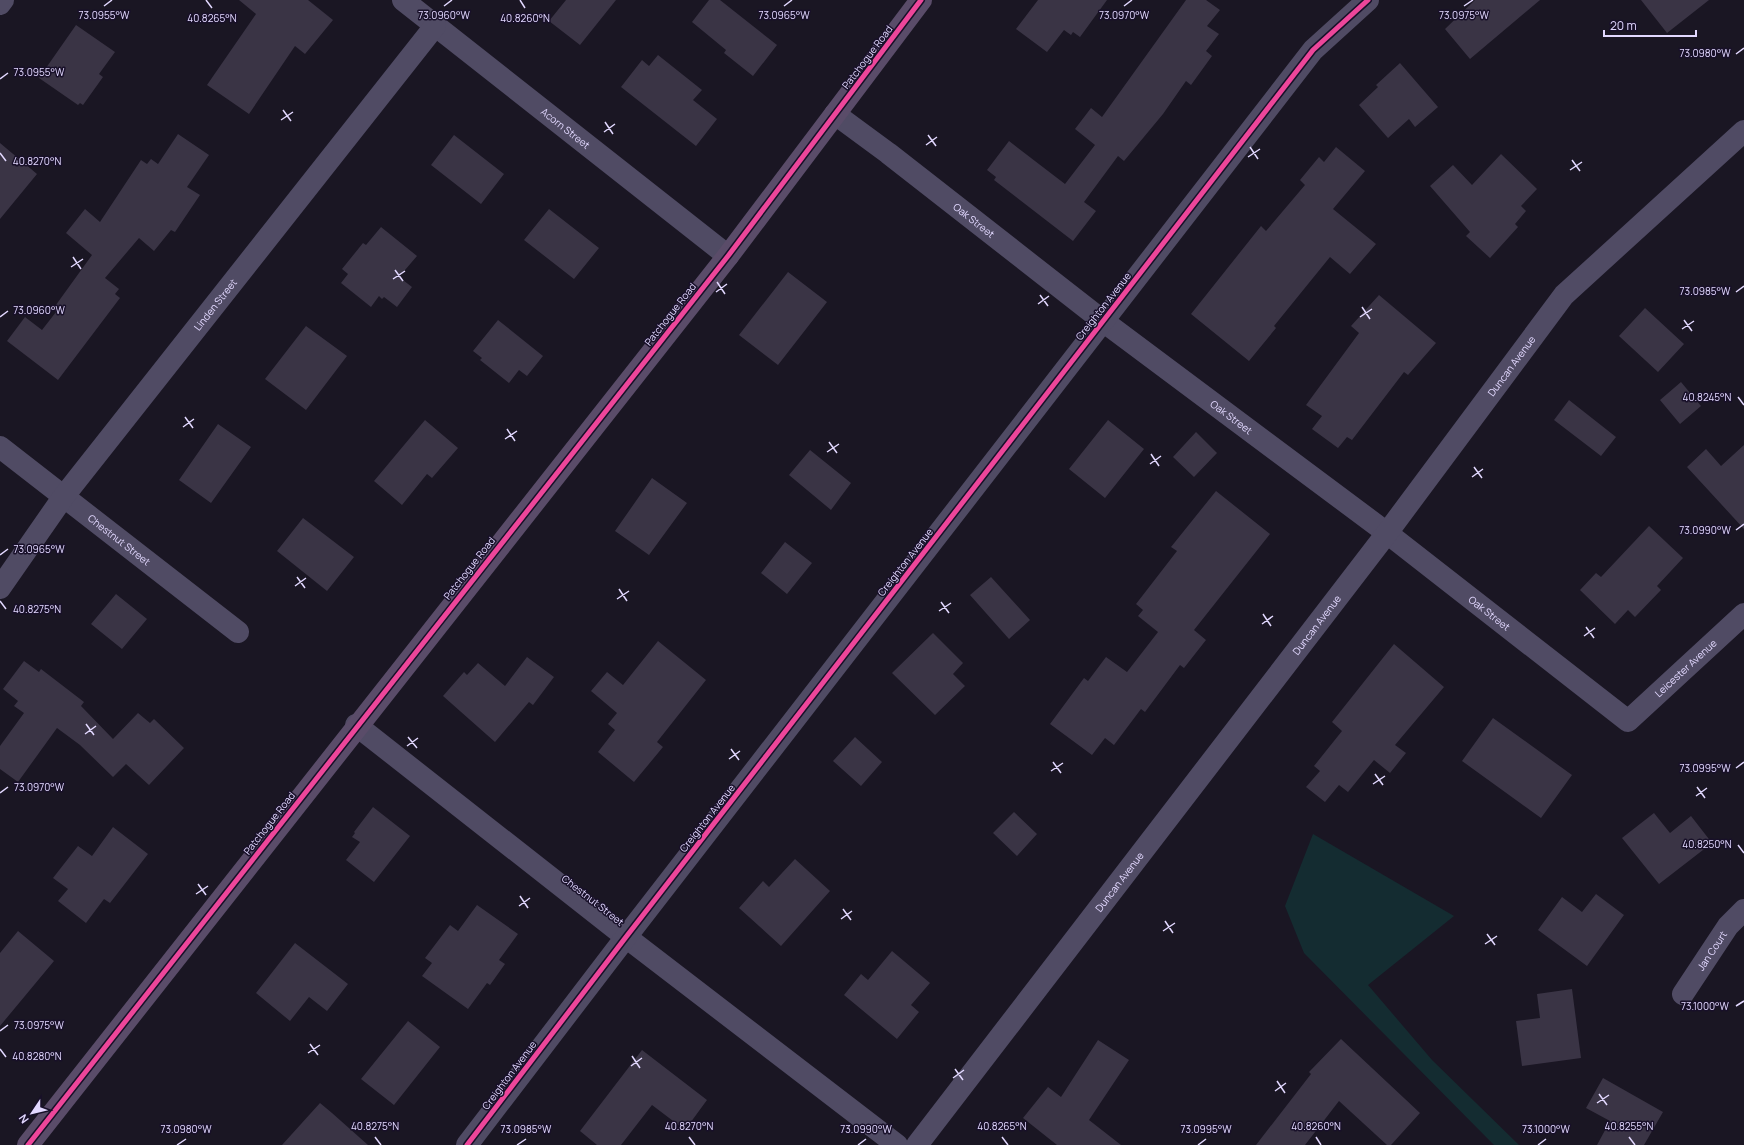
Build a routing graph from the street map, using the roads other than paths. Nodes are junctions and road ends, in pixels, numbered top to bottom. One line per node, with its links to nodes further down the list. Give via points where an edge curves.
1 (3, 0): 5 (street)
2 (402, 0): 6 (street, Acorn Street)
3 (921, 0): 7 (main road, Patchogue Road)
4 (1368, 0): 10 (street, Creighton Avenue, via 1313,50)
5 (0, 4)
6 (435, 26): 9 (street, Acorn Street); 12 (street, Linden Street)
7 (835, 114): 9 (main road, Patchogue Road); 10 (street, Oak Street)
8 (1744, 131): 13 (street, Duncan Avenue, via 1564,295)
9 (728, 256): 18 (main road, Patchogue Road)
10 (1102, 321): 13 (street, Oak Street); 20 (street, Creighton Avenue)
11 (0, 447): 12 (street, Chestnut Street)
12 (64, 496): 14 (street, Linden Street); 16 (street, Chestnut Street)
13 (1386, 533): 17 (street, Oak Street); 25 (street, Duncan Avenue)
14 (0, 588)
15 (1744, 614): 17 (street, Leicester Avenue)
16 (238, 632)
17 (1628, 721)
18 (356, 726): 20 (street, Chestnut Street); 22 (main road, Patchogue Road)
19 (1744, 910): 21 (street, Jan Court, via 1728,926)
20 (626, 937): 23 (street, Creighton Avenue); 24 (street, Chestnut Street)
21 (1683, 994)
22 (28, 1145)
23 (467, 1145)
24 (897, 1145)
25 (917, 1145)

